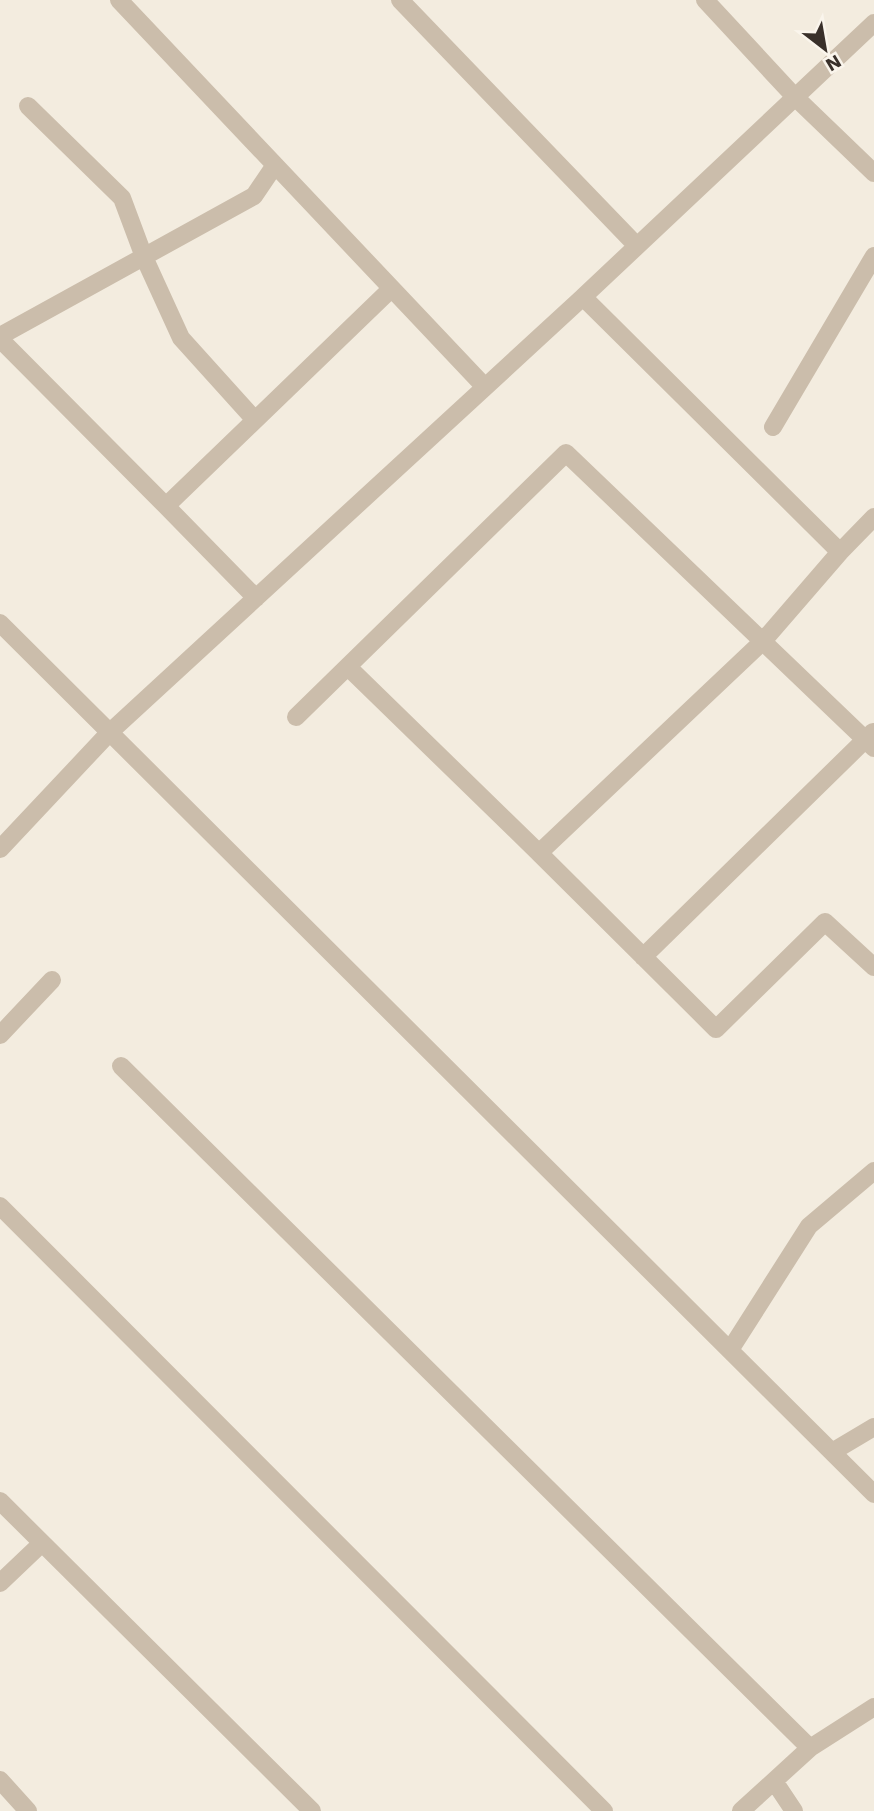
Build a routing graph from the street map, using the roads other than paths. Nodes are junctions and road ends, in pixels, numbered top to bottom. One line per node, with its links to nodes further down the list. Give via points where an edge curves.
1 (119, 0): 7 (street)
2 (400, 0): 9 (street)
3 (705, 0): 5 (street)
4 (874, 23): 5 (street)
5 (795, 97): 8 (street); 9 (street)
6 (28, 106): 11 (street, via 122,198)
7 (275, 165): 11 (street, via 254,196); 12 (street)
8 (874, 173)
9 (637, 246): 13 (street)
10 (874, 256): 17 (street)
11 (144, 257): 14 (street); 16 (street, via 181,338)
12 (391, 289): 15 (street); 16 (street)
13 (583, 297): 15 (street); 20 (street)
14 (0, 337): 18 (street)
15 (485, 387): 21 (street)
16 (255, 420): 18 (street)
17 (773, 427)
18 (166, 506): 21 (street)
19 (874, 517): 20 (street)
20 (840, 552): 23 (street)
21 (256, 598): 26 (street)
22 (0, 623): 26 (street)
23 (763, 641): 24 (street, via 566,453); 27 (street); 29 (street)
24 (348, 667): 25 (street); 29 (street)
25 (296, 717)
26 (109, 733): 28 (street); 37 (street)
27 (871, 740): 30 (street)
28 (0, 849)
29 (539, 853): 30 (street)
30 (643, 957): 31 (street, via 716,1029 825,922)
31 (874, 967)
32 (51, 980): 33 (street)
33 (0, 1035)
34 (121, 1066): 45 (street)
35 (874, 1171): 37 (street, via 809,1226)
36 (0, 1206): 50 (street)
37 (730, 1350): 39 (street)
38 (874, 1427): 39 (street)
39 (832, 1452): 40 (street)
40 (874, 1494)
41 (0, 1501): 42 (street)
42 (42, 1543): 43 (street); 49 (street)
43 (0, 1583)
44 (874, 1707): 45 (street)
45 (810, 1748): 47 (street)
46 (0, 1780): 48 (street)
47 (774, 1781): 51 (street); 52 (street)
48 (28, 1811)
49 (312, 1811)
50 (604, 1811)
51 (741, 1811)
52 (794, 1811)

